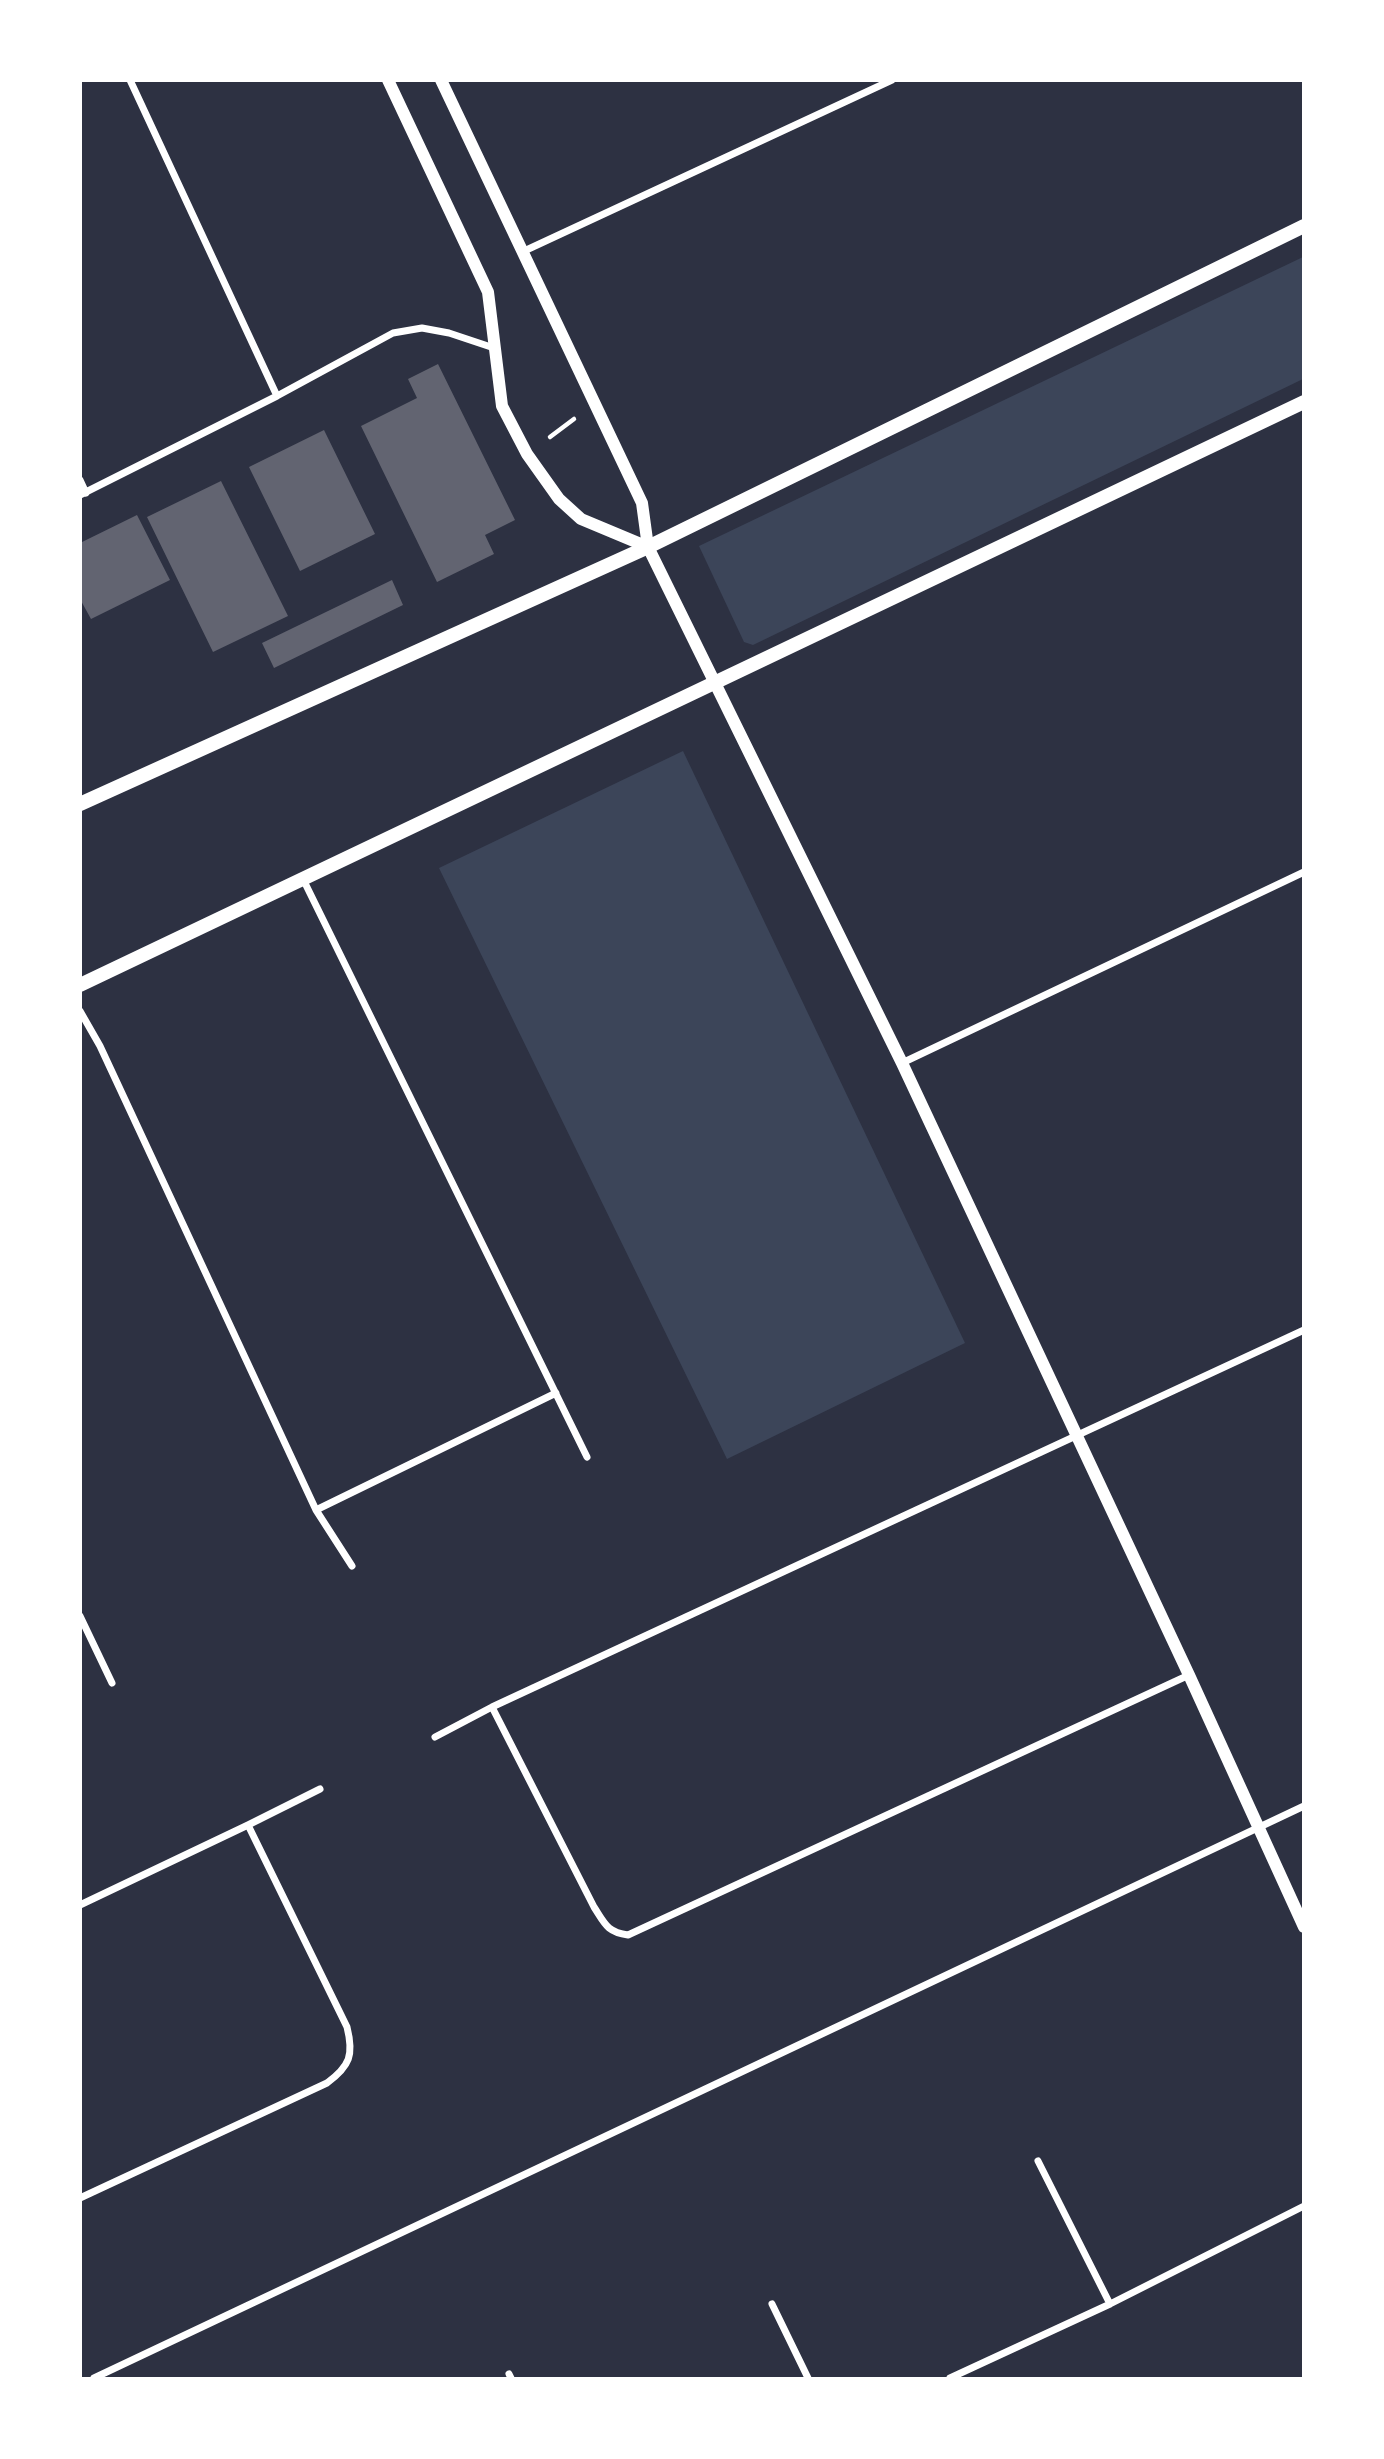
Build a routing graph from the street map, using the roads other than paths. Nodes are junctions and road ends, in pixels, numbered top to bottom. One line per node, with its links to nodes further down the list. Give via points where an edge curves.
1 (130, 80): 8 (street)
2 (388, 80): 7 (street, via 488,292)
3 (441, 80): 6 (street)
4 (892, 80): 6 (street)
5 (1304, 226): 12 (main road)
6 (522, 252): 12 (street, via 642,503)
7 (495, 348): 8 (street, via 422,328 393,332); 12 (street, via 502,406 527,454 559,499 581,519)
8 (276, 396): 11 (street)
9 (1304, 402): 13 (main road)
10 (80, 480): 11 (street)
11 (83, 494)
12 (648, 547): 13 (street); 14 (main road)
13 (715, 682): 16 (main road); 19 (street)
14 (80, 804)
15 (1304, 872): 19 (street)
16 (303, 879): 17 (main road); 21 (street)
17 (80, 985)
18 (80, 1011): 24 (street)
19 (902, 1063): 22 (street)
20 (1304, 1330): 22 (street)
21 (556, 1393): 23 (street); 24 (street)
22 (1077, 1436): 27 (street); 29 (street)
23 (587, 1457)
24 (316, 1510): 25 (street)
25 (352, 1566)
26 (80, 1616): 28 (street)
27 (1189, 1675): 29 (street, via 628,1935 614,1933 599,1914); 34 (street)
28 (112, 1683)
29 (492, 1707): 30 (street)
30 (435, 1737)
31 (320, 1788): 33 (street)
32 (1304, 1806): 34 (street)
33 (248, 1825): 35 (street); 38 (street, via 347,2027 350,2059 327,2083)
34 (1257, 1828): 36 (street); 42 (street)
35 (80, 1905)
36 (1304, 1927)
37 (1038, 2161): 41 (street)
38 (80, 2199)
39 (1304, 2206): 41 (street)
40 (772, 2304): 43 (street)
41 (1111, 2304): 44 (street)
42 (94, 2378)
43 (808, 2378)
44 (950, 2378)

